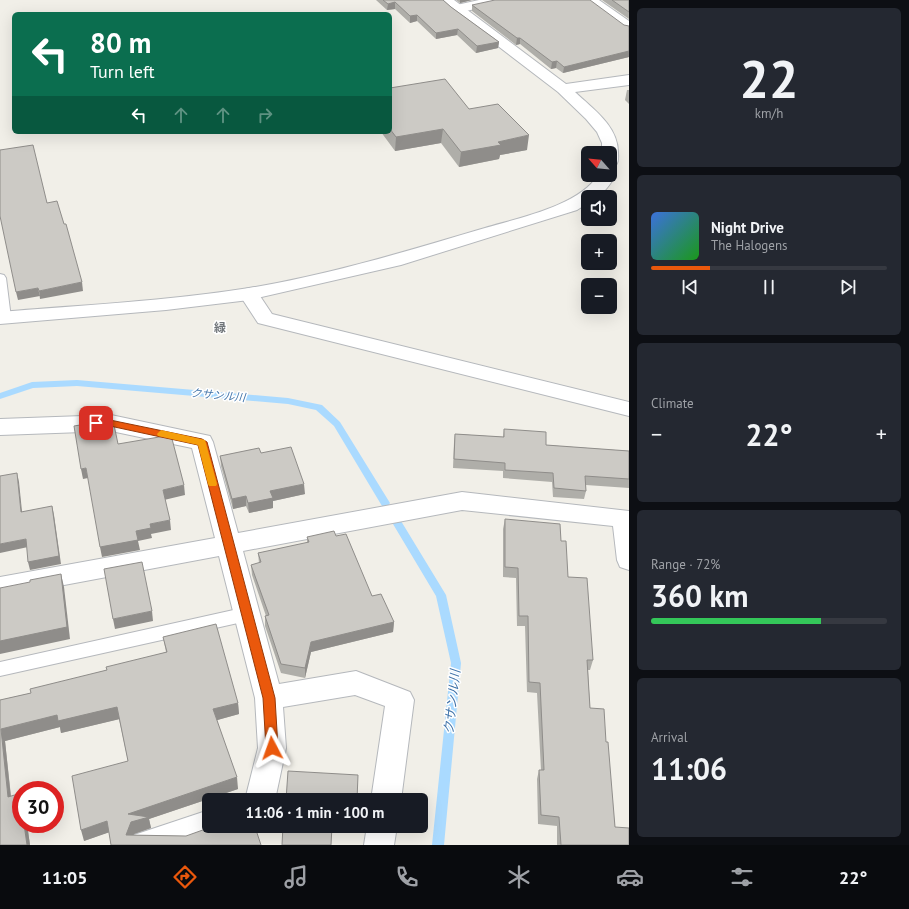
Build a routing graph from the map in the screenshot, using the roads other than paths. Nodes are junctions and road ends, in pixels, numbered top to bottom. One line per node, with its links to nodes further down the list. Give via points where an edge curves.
1 (497, 0): 3 (street)
2 (590, 0): 4 (street)
3 (451, 4): 6 (street)
4 (629, 27)
5 (629, 80): 6 (street)
6 (563, 89): 7 (street, via 605,131)
7 (610, 146)
8 (603, 182): 10 (street, via 570,206 520,224 394,261)
9 (0, 278): 11 (lane)
10 (249, 294): 11 (street); 12 (street, via 266,319)
11 (3, 318)
12 (629, 409)
13 (0, 427): 14 (street, via 110,423 202,442)
14 (228, 545): 15 (street, via 462,500 624,518); 16 (street); 17 (street)
15 (629, 560)
16 (0, 587)
17 (247, 614): 18 (lane); 19 (street)
18 (0, 669)
19 (269, 698): 20 (street, via 272,748); 21 (street, via 356,683 400,700)
20 (262, 793)
21 (387, 793)
22 (202, 826): 24 (street)
23 (381, 833): 25 (street)
24 (145, 845)
25 (379, 845)

